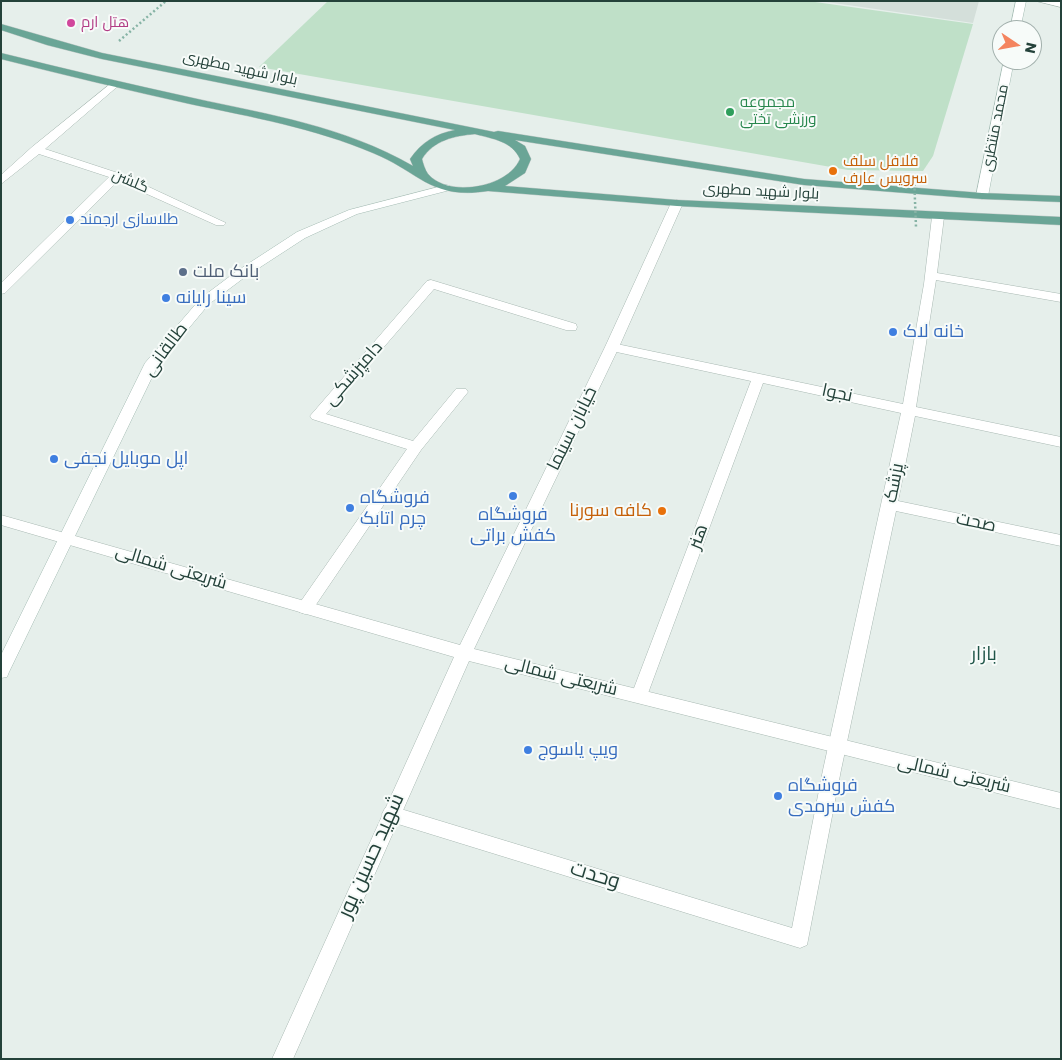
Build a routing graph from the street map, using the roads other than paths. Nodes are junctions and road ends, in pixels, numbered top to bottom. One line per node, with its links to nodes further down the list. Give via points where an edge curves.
1 (1021, 1): 4 (street)
2 (1041, 1): 3 (street)
3 (1061, 4)
4 (1017, 20)
5 (1, 27): 9 (main road, بلوار شهید مطهری, via 102,56)
6 (1, 56): 8 (main road)
7 (1007, 70): 17 (street, محمد منتظری)
8 (114, 84): 11 (street); 13 (main road, via 317,128 379,152)
9 (475, 131): 10 (main road, بلوار شهید مطهری); 13 (main road, via 454,133 422,148 416,159)
10 (498, 134): 16 (main road, via 514,141 524,151 527,162 521,173 508,182); 17 (main road, بلوار شهید مطهری, via 804,182)
11 (36, 149): 12 (street, گلشن); 14 (street)
12 (117, 176): 22 (street, گلشن); 24 (street)
13 (423, 176): 15 (main road)
14 (1, 181)
15 (446, 188): 16 (main road); 35 (street, طالقانی, via 353,212 302,235 205,301 152,363)
16 (489, 188): 19 (main road, بلوار شهید مطهری)
17 (982, 196): 18 (main road, بلوار شهید مطهری)
18 (1061, 199)
19 (677, 203): 20 (main road, بلوار شهید مطهری); 27 (street, خیابان سینما)
20 (938, 216): 21 (main road, بلوار شهید مطهری); 23 (street, پزشک)
21 (1061, 221)
22 (220, 223)
23 (932, 276): 25 (street); 30 (street, پزشک)
24 (1, 290)
25 (1061, 298)
26 (571, 327): 32 (street, دامپزشکی, via 431,284 317,416)
27 (612, 347): 28 (street, نجوا); 38 (street, خیابان سینما)
28 (759, 378): 30 (street, نجوا); 40 (street, هنر)
29 (461, 392): 32 (street)
30 (909, 410): 31 (street, نجوا); 33 (street, پزشک)
31 (1061, 442)
32 (416, 447): 37 (street)
33 (891, 505): 36 (street, صحت); 41 (street, پزشک)
34 (1, 520): 35 (street, شریعتی شمالی)
35 (66, 536): 37 (street, شریعتی شمالی); 39 (street, طالقانی)
36 (1061, 541)
37 (305, 608): 38 (street, شریعتی شمالی)
38 (464, 653): 40 (street, شریعتی شمالی); 43 (street, شهید حسین پور)
39 (1, 672)
40 (639, 696): 41 (street, شریعتی شمالی)
41 (836, 747): 42 (street, شریعتی شمالی); 44 (street, پزشک)
42 (1061, 801)
43 (390, 814): 44 (street, وحدت); 45 (street, شهید حسین پور)
44 (800, 939)
45 (282, 1059)

